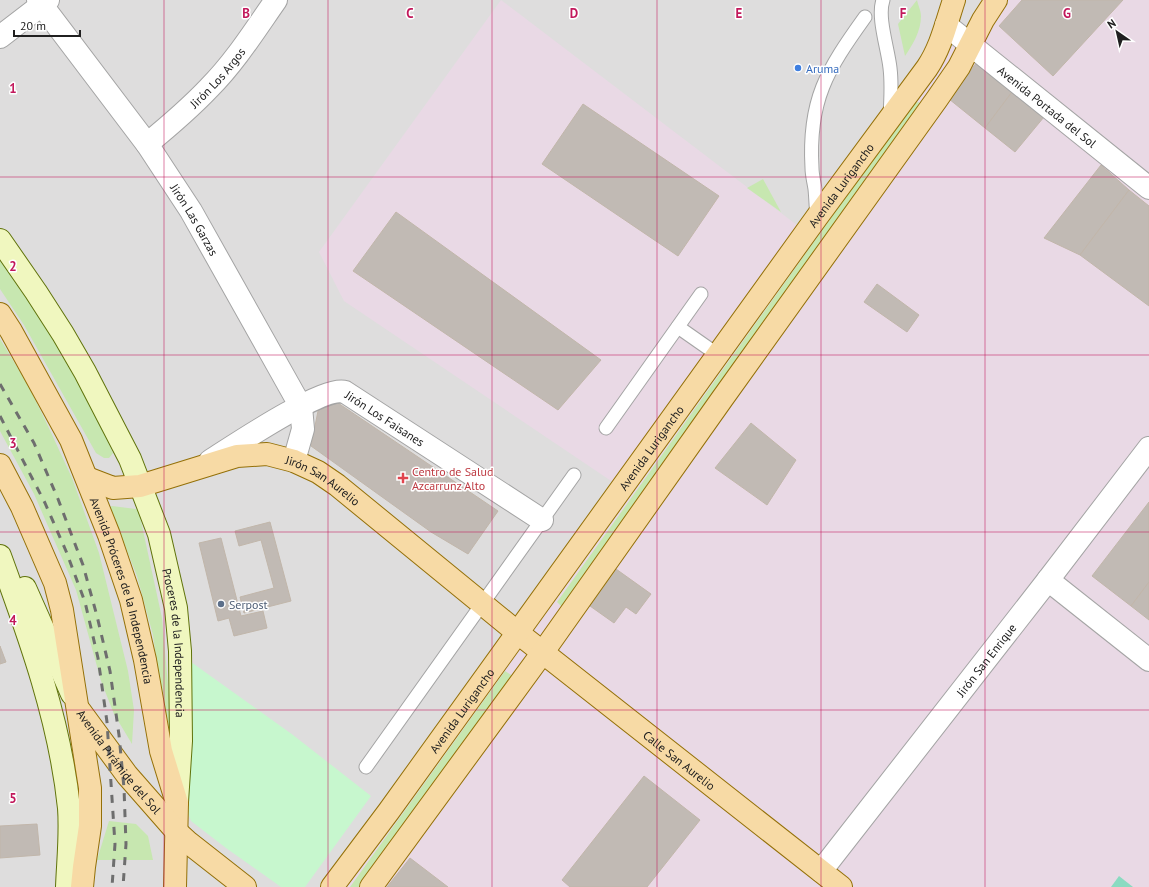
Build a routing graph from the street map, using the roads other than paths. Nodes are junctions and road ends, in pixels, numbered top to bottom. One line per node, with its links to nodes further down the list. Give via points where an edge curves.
1 (276, 0): 11 (street, Jirón Los Argos, via 234,60 210,88)
2 (883, 0): 10 (lane, via 881,12 890,68)
3 (954, 0): 7 (main road, Avenida Lurigancho)
4 (996, 0): 9 (main road)
5 (43, 2): 8 (street); 11 (street, Jirón Las Garzas)
6 (865, 17): 13 (lane, via 831,68 814,114 811,153)
7 (946, 25): 9 (street, Avenida Portada del Sol); 10 (main road, Avenida Lurigancho, via 935,57)
8 (0, 37)
9 (971, 45): 12 (street, Avenida Portada del Sol); 34 (main road, via 937,99)
10 (890, 118): 13 (main road, Avenida Lurigancho)
11 (147, 144): 19 (street, Jirón Las Garzas, via 191,211)
12 (1149, 188)
13 (817, 217): 18 (main road, Avenida Lurigancho)
14 (0, 240): 27 (main road, via 74,353 130,459)
15 (701, 294): 17 (lane)
16 (0, 314): 26 (main road, Avenida Próceres de la Independencia, via 48,396)
17 (678, 327): 18 (lane); 20 (lane)
18 (718, 355): 33 (main road, Avenida Lurigancho)
19 (301, 407): 22 (street, Jirón Las Garzas, via 303,429); 24 (street, Jirón Los Faisanes); 28 (street, Jirón Los Faisanes, via 327,394 345,392)
20 (606, 428)
21 (1149, 448): 31 (street, Jirón San Enrique)
22 (294, 461): 24 (main road, Jirón San Aurelio, via 266,454 250,455 237,456); 32 (main road, Jirón San Aurelio, via 318,472 337,485)
23 (0, 465): 36 (main road, via 22,507 58,594)
24 (201, 467): 27 (main road, Jirón San Aurelio)
25 (574, 475): 28 (lane)
26 (87, 478): 27 (main road, Jirón San Aurelio, via 114,488); 38 (main road, Avenida Próceres de la Independencia, via 131,600 145,660 159,744)
27 (140, 486): 38 (main road, Proceres de la Independencia, via 159,534 176,608 181,688)
28 (542, 520): 32 (lane)
29 (0, 543): 36 (main road, Avenida Pirámide del Sol, via 21,578)
30 (0, 556): 41 (main road, via 50,703 69,810)
31 (1048, 580): 35 (street); 40 (street, Jirón San Enrique)
32 (482, 604): 33 (main road, Jirón San Aurelio); 37 (lane)
33 (518, 633): 34 (main road, Calle San Aurelio); 45 (main road, Avenida Lurigancho)
34 (543, 652): 40 (main road, Calle San Aurelio); 46 (main road)
35 (1149, 660)
36 (78, 707): 39 (main road, Avenida Pirámide del Sol, via 127,775); 42 (main road, via 90,788 90,826)
37 (366, 767)
38 (177, 803): 39 (main road, Avenida Próceres de la Independencia)
39 (177, 832): 43 (main road, Avenida Próceres de la Independencia); 44 (main road, Avenida Pirámide del Sol)
40 (821, 871): 47 (main road, Calle San Aurelio)
41 (67, 887)
42 (82, 887)
43 (175, 887)
44 (245, 887)
45 (332, 887)
46 (371, 887)
47 (841, 887)

